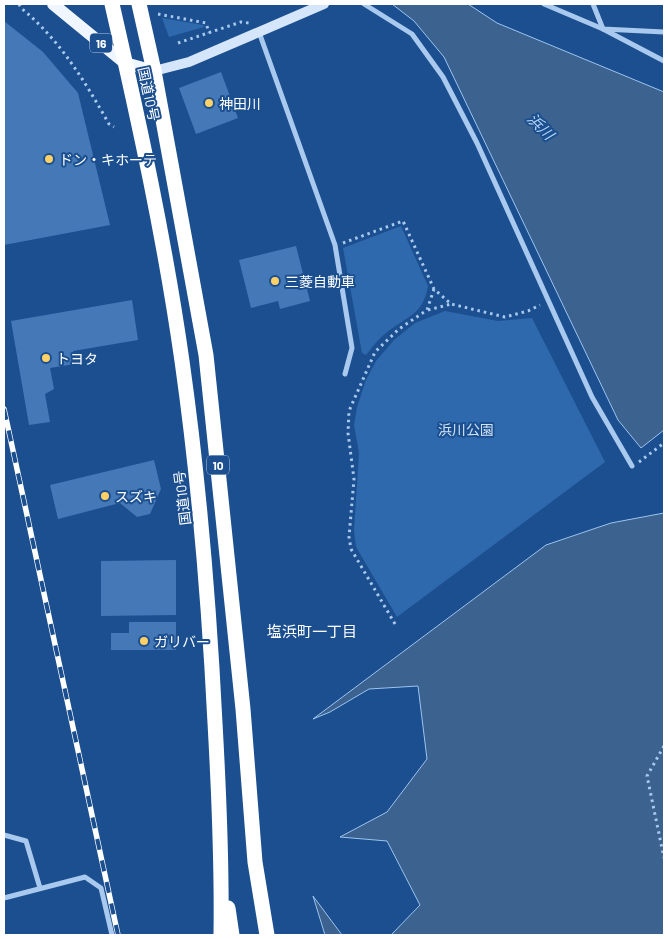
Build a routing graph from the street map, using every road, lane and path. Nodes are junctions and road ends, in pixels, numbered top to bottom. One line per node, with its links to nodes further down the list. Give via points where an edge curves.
1 (19, 4): 19 (path, via 77,65 109,124)
2 (53, 4): 17 (main road, 16)
3 (112, 4): 17 (highway, 10)
4 (139, 4): 18 (highway, 10)
5 (324, 4): 12 (street)
6 (364, 4): 22 (street, via 412,34 443,77 477,143)
7 (544, 4): 11 (street)
8 (593, 4): 11 (street)
9 (158, 14): 14 (path, via 206,23)
10 (250, 23): 14 (path, via 241,22)
11 (603, 28): 13 (street); 16 (street)
12 (259, 32): 18 (street, via 189,62); 20 (street)
13 (664, 32)
14 (209, 33): 15 (path)
15 (178, 43)
16 (664, 61)
17 (125, 63): 18 (main road, 16); 33 (highway, 国道10号 / 10, via 150,176 182,359 193,448 211,643)
18 (154, 71): 32 (highway, 国道10号 / 10, via 206,355 243,709)
19 (114, 127)
20 (335, 245): 21 (path, via 403,221); 25 (street, via 352,348)
21 (434, 289): 23 (path); 24 (path)
22 (549, 301): 23 (path, via 528,312 505,317); 27 (street, via 592,397)
23 (451, 304): 24 (path)
24 (427, 310): 28 (path, via 399,329 375,352 349,411 348,433 354,465 351,548)
25 (345, 374)
26 (664, 443): 27 (path)
27 (632, 466)
28 (395, 624)
29 (664, 746): 31 (path, via 647,776)
30 (4, 835): 34 (street, via 26,841)
31 (664, 858)
32 (255, 862): 39 (highway, 10); 40 (highway, 国道10号 / 10)
33 (222, 864): 37 (highway, 国道10号 / 10); 38 (highway, 10)
34 (40, 888): 35 (street); 36 (street, via 85,877 101,888)
35 (4, 898)
36 (112, 935)
37 (220, 935)
38 (232, 935)
39 (256, 935)
40 (267, 935)

